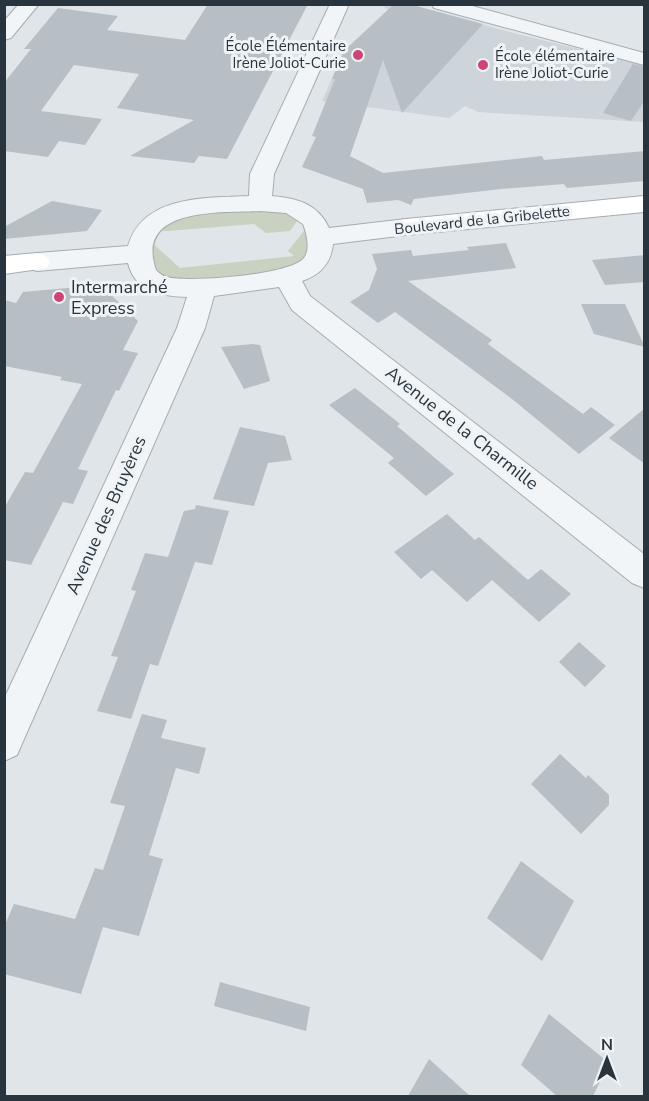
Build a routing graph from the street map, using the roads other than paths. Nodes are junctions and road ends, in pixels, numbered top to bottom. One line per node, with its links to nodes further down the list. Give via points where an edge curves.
1 (30, 4): 4 (street)
2 (340, 4): 6 (street, via 262,174)
3 (441, 4): 5 (street)
4 (4, 34)
5 (645, 59)
6 (260, 203): 9 (street, via 298,208 315,222); 10 (street, via 162,215 145,228)
7 (645, 204): 8 (main road, Boulevard de la Gribelette)
8 (406, 227): 9 (street, Boulevard de la Gribelette)
9 (319, 237): 13 (street, via 320,250 315,262)
10 (140, 253): 11 (street); 14 (street, via 143,271 155,284)
11 (37, 262): 12 (main road)
12 (4, 265)
13 (286, 277): 14 (street); 15 (street, Avenue de la Charmille, via 302,303)
14 (203, 287): 16 (street, Avenue des Bruyères, via 191,328)
15 (645, 573)
16 (4, 742)

